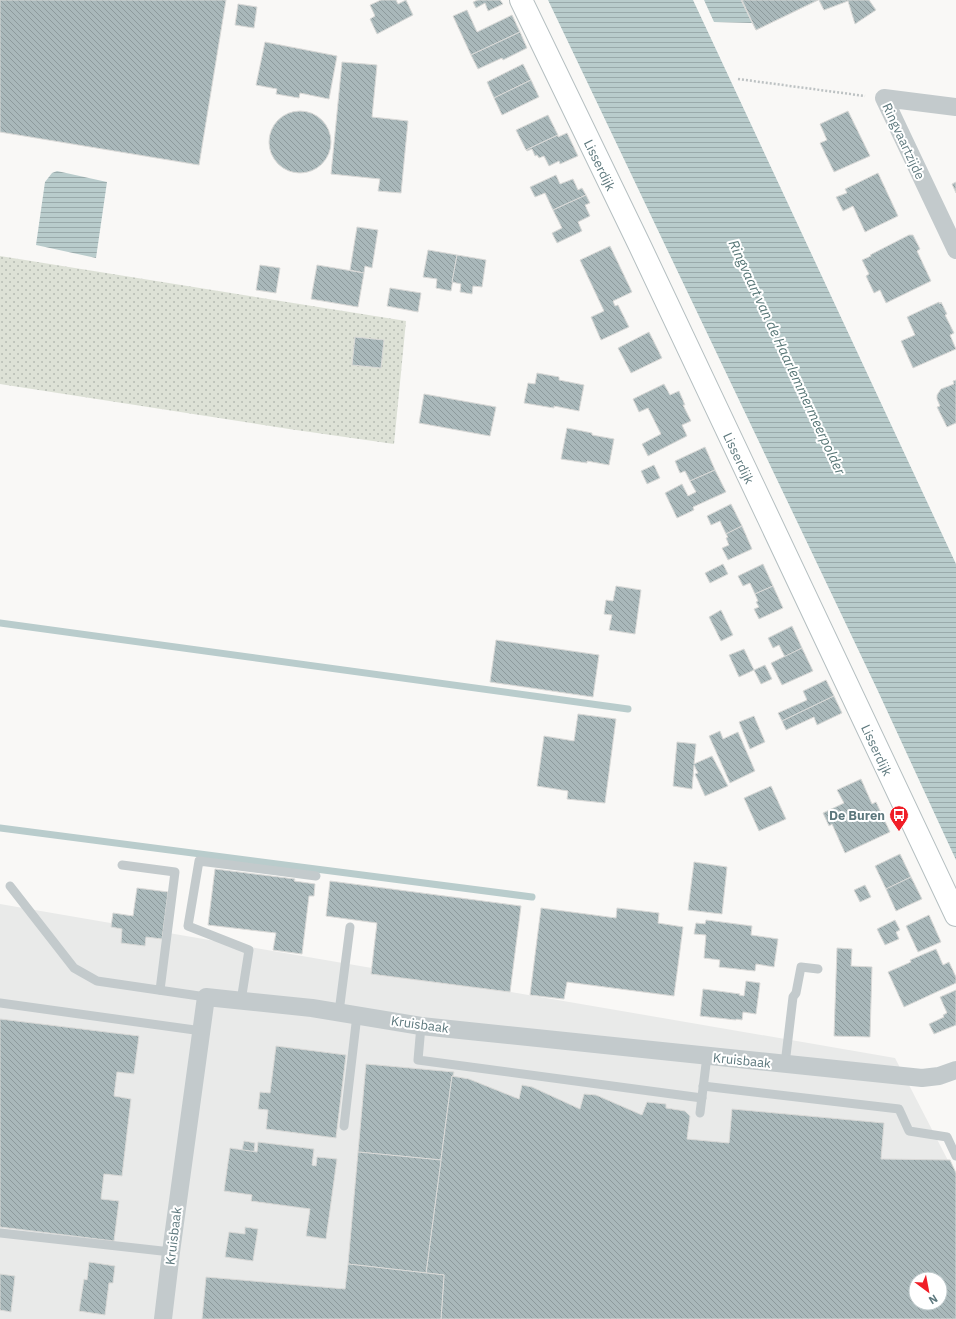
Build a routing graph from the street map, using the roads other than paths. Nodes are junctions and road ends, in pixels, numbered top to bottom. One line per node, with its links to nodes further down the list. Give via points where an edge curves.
1 (521, 0): 7 (street, Lisserdijk)
2 (956, 106): 3 (street, Ringvaartzijde, via 884,98)
3 (956, 250)
4 (122, 865): 10 (lane, via 175,872)
5 (316, 876): 12 (lane, via 199,861 188,926 248,950)
6 (10, 886): 10 (lane, via 74,968 97,981)
7 (956, 916)
8 (350, 927): 14 (lane)
9 (818, 969): 19 (lane, via 801,967 793,997)
10 (160, 990): 11 (lane)
11 (206, 997): 12 (street, Kruisbaak); 17 (street, Kruisbaak)
12 (241, 1001): 14 (street, Kruisbaak)
13 (0, 1004): 17 (lane)
14 (339, 1012): 15 (street, Kruisbaak)
15 (357, 1015): 16 (street, Kruisbaak); 24 (lane)
16 (421, 1026): 18 (street, Kruisbaak); 22 (lane, via 418,1060)
17 (202, 1031): 27 (street, Kruisbaak)
18 (707, 1056): 19 (street, Kruisbaak); 21 (lane)
19 (785, 1064): 20 (street, Kruisbaak, via 922,1078)
20 (956, 1070)
21 (704, 1086): 22 (lane); 25 (lane, via 899,1109 909,1131 947,1137)
22 (702, 1098): 23 (lane)
23 (700, 1112)
24 (344, 1126)
25 (956, 1156)
26 (0, 1233): 27 (lane)
27 (171, 1252): 28 (street, Kruisbaak)
28 (164, 1319)

